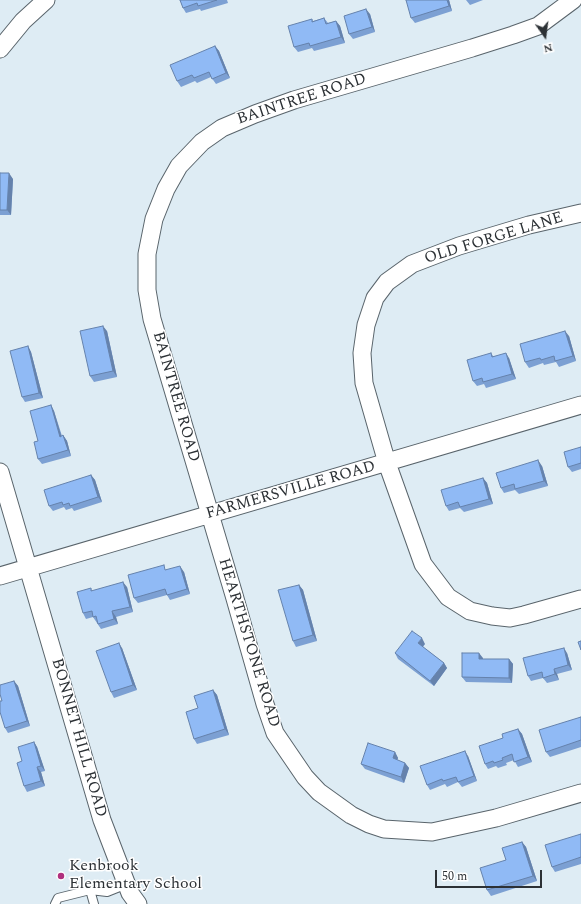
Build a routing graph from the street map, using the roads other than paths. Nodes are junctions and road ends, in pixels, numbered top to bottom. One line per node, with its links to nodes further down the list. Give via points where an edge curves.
1 (46, 0): 3 (street, via 23,21)
2 (573, 0): 8 (street, BAINTREE ROAD, via 538,26 513,35 255,114 222,128 202,142 179,166 154,219 147,254 147,290 152,319)
3 (0, 49)
4 (581, 214): 6 (street, OLD FORGE LANE, via 529,225 459,246 412,264 387,282 375,298 366,325 362,353 364,383)
5 (581, 405): 6 (street, FARMERSVILLE ROAD)
6 (387, 463): 8 (street, FARMERSVILLE ROAD); 11 (street, OLD FORGE LANE, via 423,564 448,597 470,611 510,618)
7 (0, 472): 9 (street, BONNET HILL ROAD)
8 (210, 515): 9 (street, FARMERSVILLE ROAD); 12 (street, HEARTHSTONE ROAD, via 264,704 275,733 318,792 369,824 384,829 432,832 496,818)
9 (28, 568): 10 (street, FARMERSVILLE ROAD); 13 (street, BONNET HILL ROAD, via 102,820)
10 (0, 576)
11 (581, 599)
12 (581, 793)
13 (127, 884): 14 (lane, via 108,892); 17 (street, BONNET HILL ROAD)
14 (90, 890): 15 (lane, via 58,898); 16 (lane)
15 (55, 904)
16 (94, 904)
17 (138, 904)

